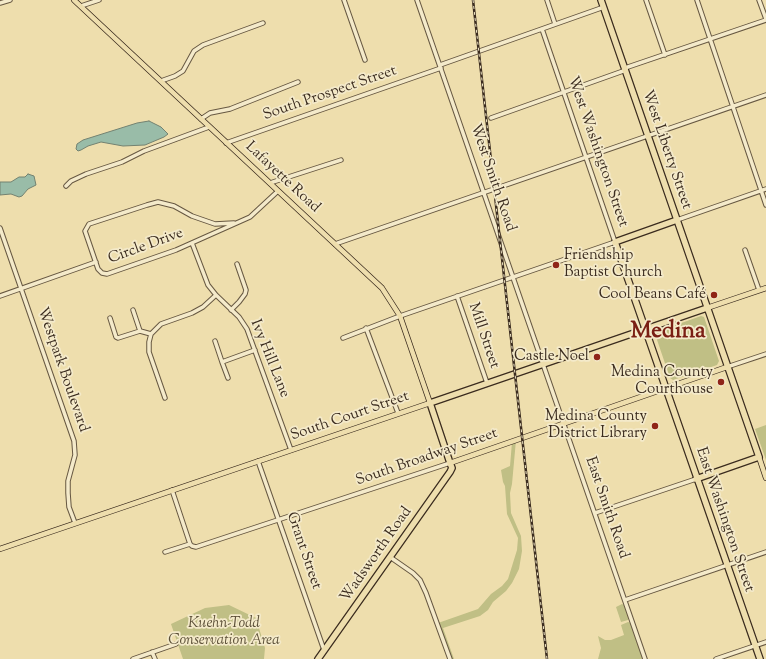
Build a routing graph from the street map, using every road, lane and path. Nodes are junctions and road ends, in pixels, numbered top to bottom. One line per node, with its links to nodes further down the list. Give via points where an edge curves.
1 (10, 0): 11 (street)
2 (74, 0): 12 (main road, Lafayette Road)
3 (98, 0): 12 (street)
4 (344, 0): 20 (street)
5 (417, 0): 21 (street, West Smith Road)
6 (547, 0): 16 (street)
7 (601, 0): 13 (highway, West Liberty Street)
8 (646, 0): 19 (street)
9 (697, 0): 18 (street)
10 (759, 0): 14 (street)
11 (0, 3)
12 (80, 6): 23 (main road, Lafayette Road)
13 (604, 7): 16 (street, South Prospect Street); 22 (highway, West Liberty Street)
14 (766, 20): 18 (street)
15 (263, 23): 23 (street, via 203,45 194,52 183,71)
16 (555, 24): 17 (street, South Prospect Street)
17 (542, 28): 21 (street, South Prospect Street); 25 (street, West Washington Street)
18 (710, 39): 19 (street); 27 (street)
19 (665, 55): 22 (street)
20 (365, 60)
21 (440, 66): 32 (street, South Prospect Street); 40 (street, West Smith Road)
22 (626, 69): 25 (street); 31 (highway, West Liberty Street)
23 (161, 81): 29 (main road, Lafayette Road)
24 (298, 82): 29 (street, via 230,109 210,113)
25 (564, 92): 28 (street); 33 (street, West Washington Street)
26 (766, 95): 27 (street)
27 (733, 107): 31 (street); 39 (street)
28 (491, 118)
29 (201, 119): 30 (main road, Lafayette Road)
30 (209, 127): 32 (main road, Lafayette Road); 36 (street, via 86,174)
31 (648, 136): 33 (street); 42 (highway, West Liberty Street)
32 (226, 143): 35 (main road, Lafayette Road)
33 (586, 158): 40 (street); 45 (street, West Washington Street)
34 (341, 160): 35 (street)
35 (270, 184): 38 (main road, Lafayette Road)
36 (66, 186)
37 (766, 189): 39 (street)
38 (278, 191): 43 (street, Circle Drive, via 256,213); 47 (main road, Lafayette Road)
39 (761, 191): 41 (street); 42 (street)
40 (484, 193): 47 (street); 51 (street, West Smith Road)
41 (766, 205)
42 (677, 220): 45 (highway); 58 (highway, West Liberty Street)
43 (234, 223): 46 (street, Circle Drive); 49 (street, Circle Drive, via 216,224 192,216 169,204 146,204 87,226 86,234)
44 (0, 228): 53 (street, Westpark Boulevard)
45 (615, 242): 51 (street); 64 (highway, West Washington Street)
46 (192, 243): 49 (street, Circle Drive, via 107,274 100,272); 55 (street, Ivy Hill Lane, via 205,280)
47 (335, 244): 61 (main road, Lafayette Road, via 382,288)
48 (745, 250): 54 (street)
49 (96, 262): 53 (street)
50 (236, 264): 60 (street, via 246,290)
51 (513, 277): 57 (street); 72 (street, West Smith Road)
52 (766, 288): 54 (main road)
53 (21, 289): 56 (street); 90 (street, Westpark Boulevard, via 74,441 75,455 68,481 68,494 69,507)
54 (759, 290): 58 (main road)
55 (216, 295): 60 (street, Ivy Hill Lane); 66 (street, via 203,307 161,324)
56 (0, 296)
57 (457, 296): 61 (street); 75 (street, Mill Street)
58 (707, 308): 64 (highway, South Court Street); 73 (highway, West Liberty Street)
59 (133, 310): 65 (street)
60 (231, 310): 69 (street, Ivy Hill Lane, via 244,323)
61 (400, 316): 63 (street); 78 (main road, Lafayette Road)
62 (110, 318): 65 (street, via 118,338)
63 (366, 328): 67 (street); 79 (street)
64 (645, 329): 72 (highway, South Court Street); 76 (highway, West Washington Street)
65 (140, 331): 66 (street)
66 (151, 334): 77 (street, via 149,352)
67 (343, 338)
68 (215, 341): 71 (street)
69 (254, 350): 71 (street); 81 (street, Ivy Hill Lane)
70 (766, 354): 73 (street)
71 (222, 362): 74 (street)
72 (543, 364): 75 (highway, South Court Street); 80 (street, East Smith Road)
73 (727, 367): 76 (main road, South Broadway Street); 82 (highway, West Liberty Street)
74 (228, 378)
75 (487, 383): 78 (highway, South Court Street)
76 (665, 389): 80 (main road, South Broadway Street); 85 (highway, East Washington Street)
77 (165, 398)
78 (430, 403): 79 (main road, South Court Street); 84 (highway)
79 (398, 413): 81 (main road, South Court Street)
80 (564, 424): 84 (main road, South Broadway Street); 88 (street, East Smith Road)
81 (291, 450): 83 (main road, South Court Street)
82 (759, 457): 85 (highway); 86 (main road)
83 (258, 461): 87 (main road, South Court Street); 89 (street, Grant Street)
84 (450, 463): 89 (street, South Broadway Street); 95 (highway, Wadsworth Road, via 450,472)
85 (696, 478): 88 (street); 96 (highway, East Washington Street)
86 (766, 478)
87 (172, 490): 90 (main road, South Court Street); 91 (street)
88 (595, 513): 97 (street, East Smith Road)
89 (279, 520): 91 (street, South Broadway Street, via 196,547); 101 (street, Grant Street)
90 (75, 523): 92 (main road, South Court Street)
91 (190, 544): 93 (street)
92 (0, 549)
93 (165, 552)
94 (766, 552): 96 (street)
95 (390, 557): 101 (highway, Wadsworth Road); 106 (street, via 420,580)
96 (727, 566): 97 (street); 100 (highway, East Washington Street)
97 (625, 600): 107 (street, East Smith Road)
98 (766, 642): 100 (street)
99 (176, 644): 102 (street)
100 (755, 646): 108 (street); 109 (highway, East Washington Street)
101 (324, 650): 105 (highway, Wadsworth Road)
102 (152, 652): 103 (street); 104 (street)
103 (133, 659)
104 (155, 659)
105 (318, 659)
106 (450, 659)
107 (645, 659)
108 (716, 659)
109 (760, 659)

